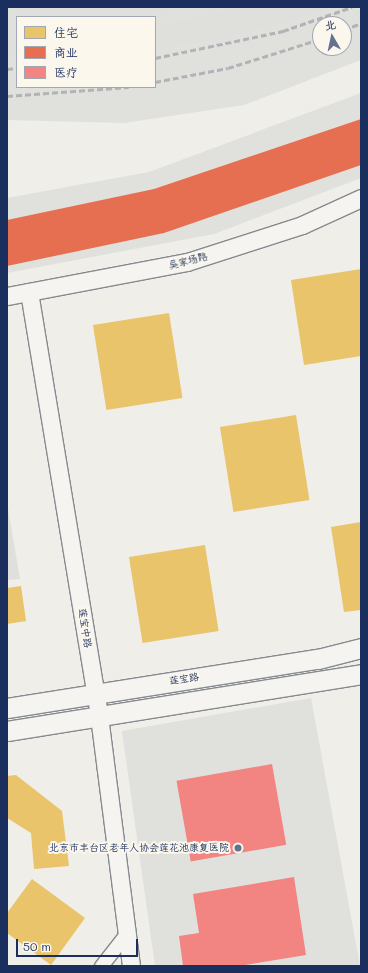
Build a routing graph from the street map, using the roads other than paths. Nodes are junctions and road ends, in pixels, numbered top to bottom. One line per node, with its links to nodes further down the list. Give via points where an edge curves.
1 (361, 198): 2 (street, 吴家场路, via 302,225 187,262)
2 (28, 292): 3 (street, 吴家场路); 6 (street, 莲宝中路)
3 (7, 296)
4 (361, 648): 6 (main road, 莲宝路, via 318,658)
5 (361, 674): 8 (main road)
6 (95, 693): 7 (main road, 莲宝路); 8 (street, 莲宝中路)
7 (7, 708)
8 (99, 716): 9 (main road); 10 (street, 莲宝中路)
9 (7, 731)
10 (126, 934): 11 (street); 12 (street, 莲宝中路)
11 (102, 966)
12 (131, 966)

